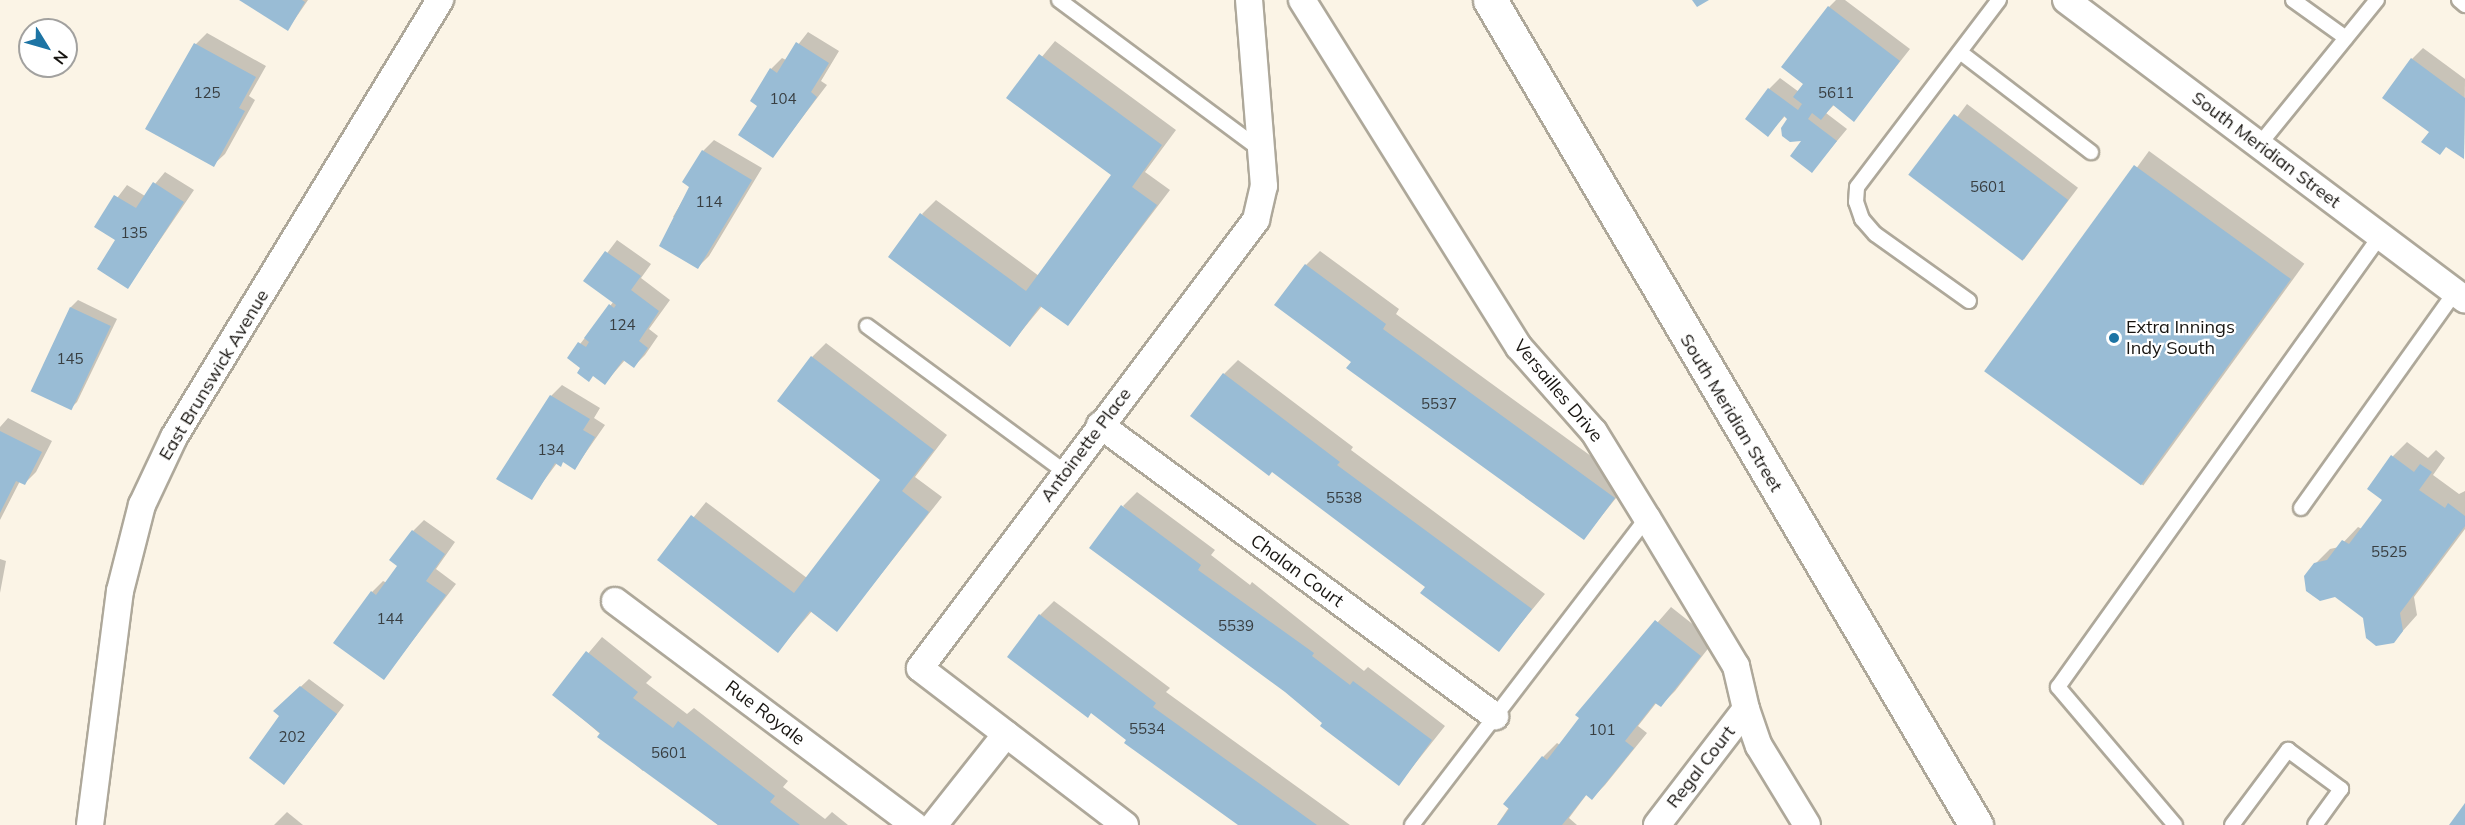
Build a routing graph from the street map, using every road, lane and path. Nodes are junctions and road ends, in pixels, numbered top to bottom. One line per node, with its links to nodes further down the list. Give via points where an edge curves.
1 (440, 0): 29 (street, East Brunswick Avenue, via 174,437 142,504 120,591)
2 (1059, 0): 15 (lane)
3 (1249, 0): 15 (street, Antoinette Place)
4 (1302, 0): 24 (street, Versailles Drive, via 1519,347 1594,432)
5 (1490, 0): 36 (main road, South Meridian Street)
6 (1999, 0): 13 (lane)
7 (2066, 0): 14 (street, South Meridian Street)
8 (2293, 0): 12 (lane)
9 (2377, 0): 12 (lane)
10 (2459, 0): 11 (lane)
11 (2465, 5)
12 (2346, 39): 14 (lane)
13 (1959, 52): 16 (lane); 19 (lane, via 1857,187 1856,202 1862,219 1875,234)
14 (2259, 145): 17 (street, South Meridian Street)
15 (1262, 152): 21 (street, Antoinette Place, via 1264,186 1256,220)
16 (2091, 152)
17 (2380, 236): 18 (street, South Meridian Street); 37 (lane, via 2058,687)
18 (2460, 296): 23 (lane)
19 (1969, 301)
20 (867, 326): 22 (lane)
21 (1100, 425): 22 (street, Antoinette Place); 27 (street, Chalan Court)
22 (1065, 472): 28 (street, Antoinette Place, via 920,668)
23 (2301, 508)
24 (1647, 518): 26 (street, Versailles Drive, via 1736,666); 27 (lane)
25 (615, 601): 30 (street, Rue Royale)
26 (1746, 709): 34 (street, Regal Court); 35 (street, Versailles Drive, via 1762,753)
27 (1495, 716): 33 (lane)
28 (1006, 734): 31 (street); 32 (street)
29 (90, 825)
30 (914, 825)
31 (934, 825)
32 (1125, 825)
33 (1412, 825)
34 (1657, 825)
35 (1807, 825)
36 (1976, 825)
37 (2175, 825)
38 (2232, 825): 39 (lane, via 2288,750 2341,789)
39 (2315, 825)

